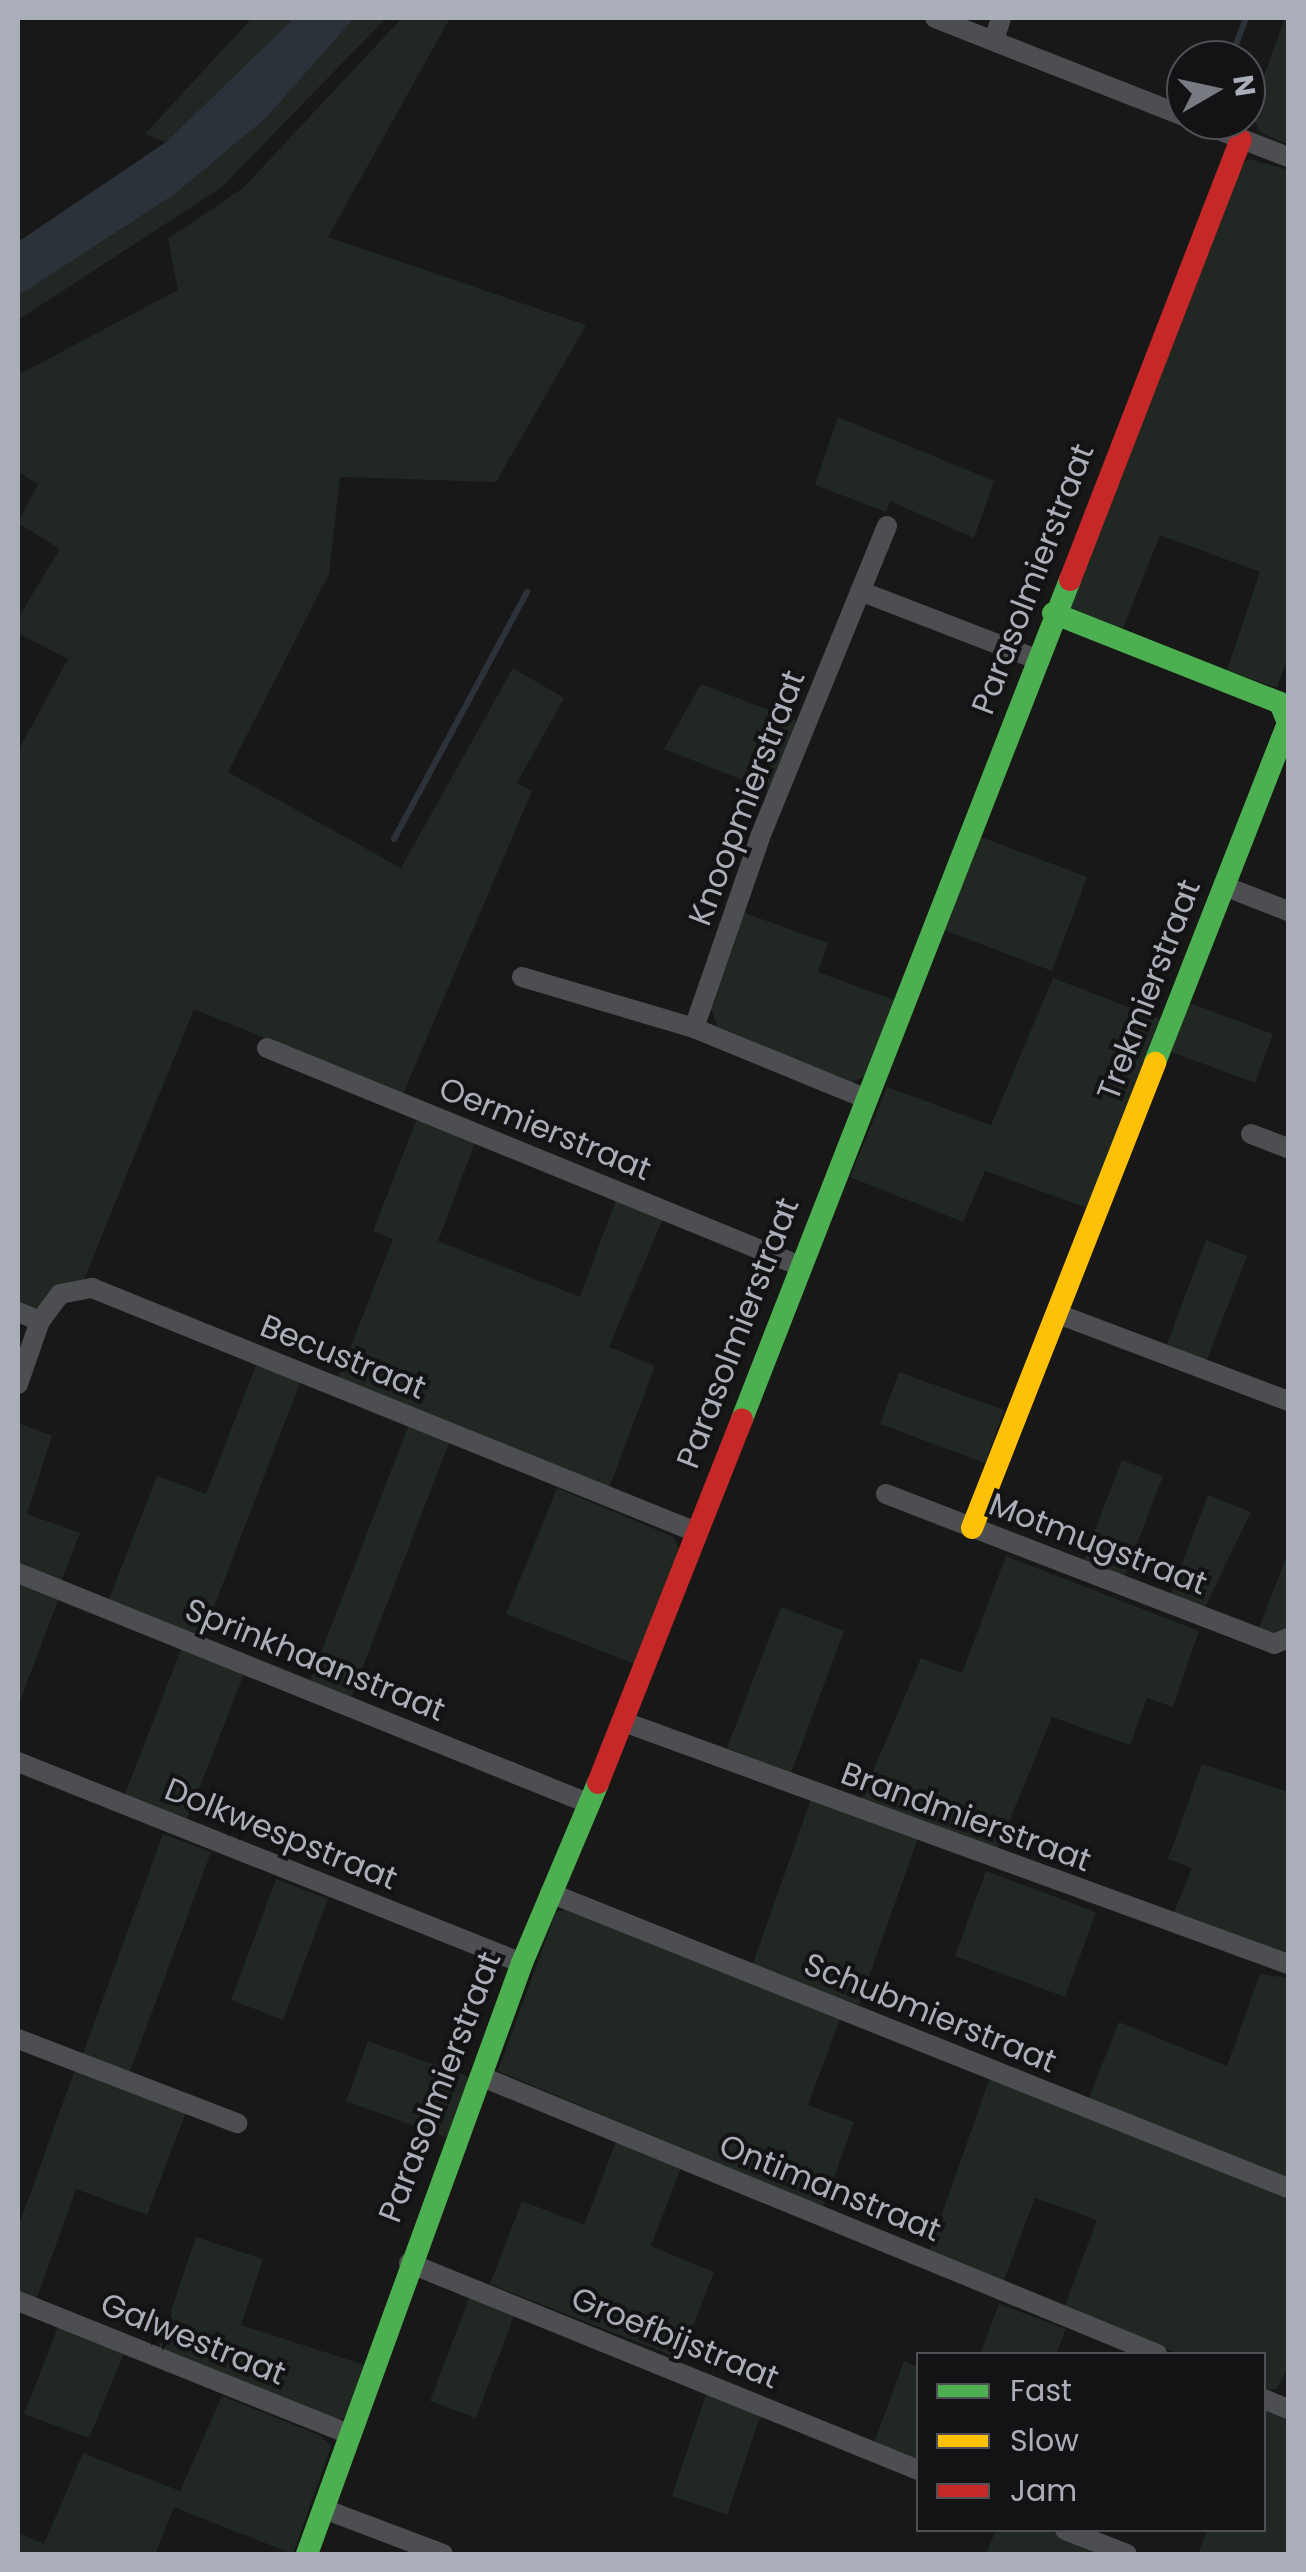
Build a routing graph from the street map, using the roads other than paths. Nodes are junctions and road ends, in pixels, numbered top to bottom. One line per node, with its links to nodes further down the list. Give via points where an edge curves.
1 (936, 18): 3 (street)
2 (1001, 18): 3 (street)
3 (994, 40): 4 (street)
4 (1166, 110)
5 (1241, 140): 6 (street); 9 (street, Parasolmierstraat)
6 (1288, 158)
7 (887, 526): 8 (street, Knoopmierstraat)
8 (860, 591): 10 (street); 14 (street, Knoopmierstraat, via 760,837)
9 (1052, 613): 10 (street, Parasolmierstraat); 11 (street, Trekmierstraat, via 1280,703 1288,723)
10 (1036, 660): 16 (street, Parasolmierstraat)
11 (1224, 886): 12 (street); 21 (street, Trekmierstraat)
12 (1288, 911)
13 (522, 977): 14 (street)
14 (694, 1028): 16 (street)
15 (267, 1048): 19 (street, Oermierstraat)
16 (865, 1098): 19 (street, Parasolmierstraat)
17 (1251, 1134): 18 (street)
18 (1288, 1148)
19 (800, 1266): 27 (street, Parasolmierstraat)
20 (18, 1312): 22 (street)
21 (1058, 1314): 24 (street); 26 (street, Trekmierstraat)
22 (40, 1321): 23 (street); 27 (street, Becustraat, via 60,1294 92,1288)
23 (18, 1384)
24 (1288, 1402)
25 (886, 1494): 26 (street, Motmugstraat)
26 (972, 1528): 29 (street, Motmugstraat, via 1274,1644)
27 (696, 1532): 30 (street, Parasolmierstraat)
28 (18, 1573): 32 (street, Sprinkhaanstraat)
29 (1288, 1638)
30 (624, 1722): 32 (street, Parasolmierstraat); 35 (street, Brandmierstraat)
31 (18, 1762): 34 (street, Dolkwespstraat)
32 (590, 1804): 33 (street, Parasolmierstraat)
33 (550, 1893): 34 (street, Parasolmierstraat); 39 (street, Schubmierstraat)
34 (522, 1963): 37 (street, Parasolmierstraat)
35 (1288, 1964)
36 (18, 2039): 38 (street)
37 (480, 2076): 40 (street, Parasolmierstraat); 42 (street, Ontimanstraat)
38 (237, 2123)
39 (1288, 2188)
40 (409, 2262): 43 (street, Parasolmierstraat); 44 (street, Groefbijstraat)
41 (18, 2301): 43 (street, Galwestraat)
42 (1151, 2352)
43 (346, 2433): 45 (street, Parasolmierstraat)
44 (916, 2469)
45 (324, 2510): 47 (street, Parasolmierstraat); 48 (street)
46 (1071, 2532): 49 (street)
47 (306, 2554)
48 (443, 2554)
49 (1127, 2554)

